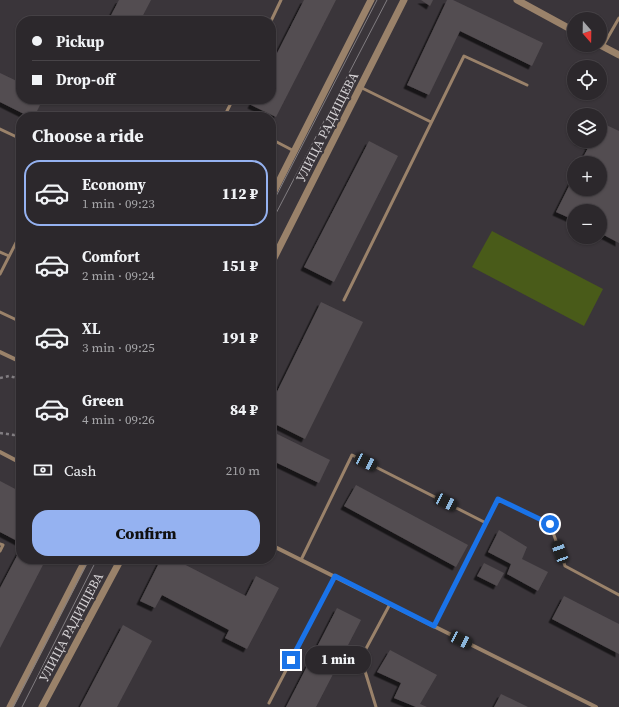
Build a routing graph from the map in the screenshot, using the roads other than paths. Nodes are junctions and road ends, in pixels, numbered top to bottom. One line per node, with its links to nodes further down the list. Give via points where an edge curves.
1 (281, 0): 5 (lane)
2 (371, 0): 17 (street, УЛИЦА РАДИЩЕВА)
3 (404, 0): 12 (street, УЛИЦА РАДИЩЕВА)
4 (517, 0): 7 (street)
5 (273, 16)
6 (619, 18): 8 (lane)
7 (567, 27)
8 (607, 37)
9 (607, 49): 10 (street)
10 (619, 55)
11 (528, 85): 13 (lane, via 464,56)
12 (360, 87): 13 (lane); 21 (street, УЛИЦА РАДИЩЕВА)
13 (431, 122): 24 (lane)
14 (0, 128): 15 (lane)
15 (16, 136)
16 (276, 142): 17 (lane)
17 (294, 151): 18 (street, УЛИЦА РАДИЩЕВА)
18 (276, 187)
19 (16, 243): 22 (lane)
20 (0, 252): 22 (lane)
21 (276, 254)
22 (9, 256): 23 (lane)
23 (0, 274)
24 (344, 300)
25 (0, 312): 26 (lane)
26 (16, 320)
27 (0, 352): 28 (street)
28 (16, 360)
29 (0, 452): 30 (street)
30 (16, 460)
31 (486, 523): 35 (lane, via 352,455); 39 (lane, via 498,499 550,524 565,566); 41 (lane)
32 (0, 544): 34 (lane, via 3,546)
33 (276, 548): 35 (street)
34 (0, 551)
35 (301, 560): 38 (street)
36 (83, 564): 43 (street, УЛИЦА РАДИЩЕВА)
37 (118, 564): 44 (street, УЛИЦА РАДИЩЕВА)
38 (335, 576): 40 (street); 42 (lane)
39 (619, 595)
40 (390, 604): 41 (street); 45 (lane, via 361,658)
41 (434, 626): 46 (street)
42 (269, 703)
43 (10, 707)
44 (42, 707)
45 (376, 707)
46 (596, 707)

